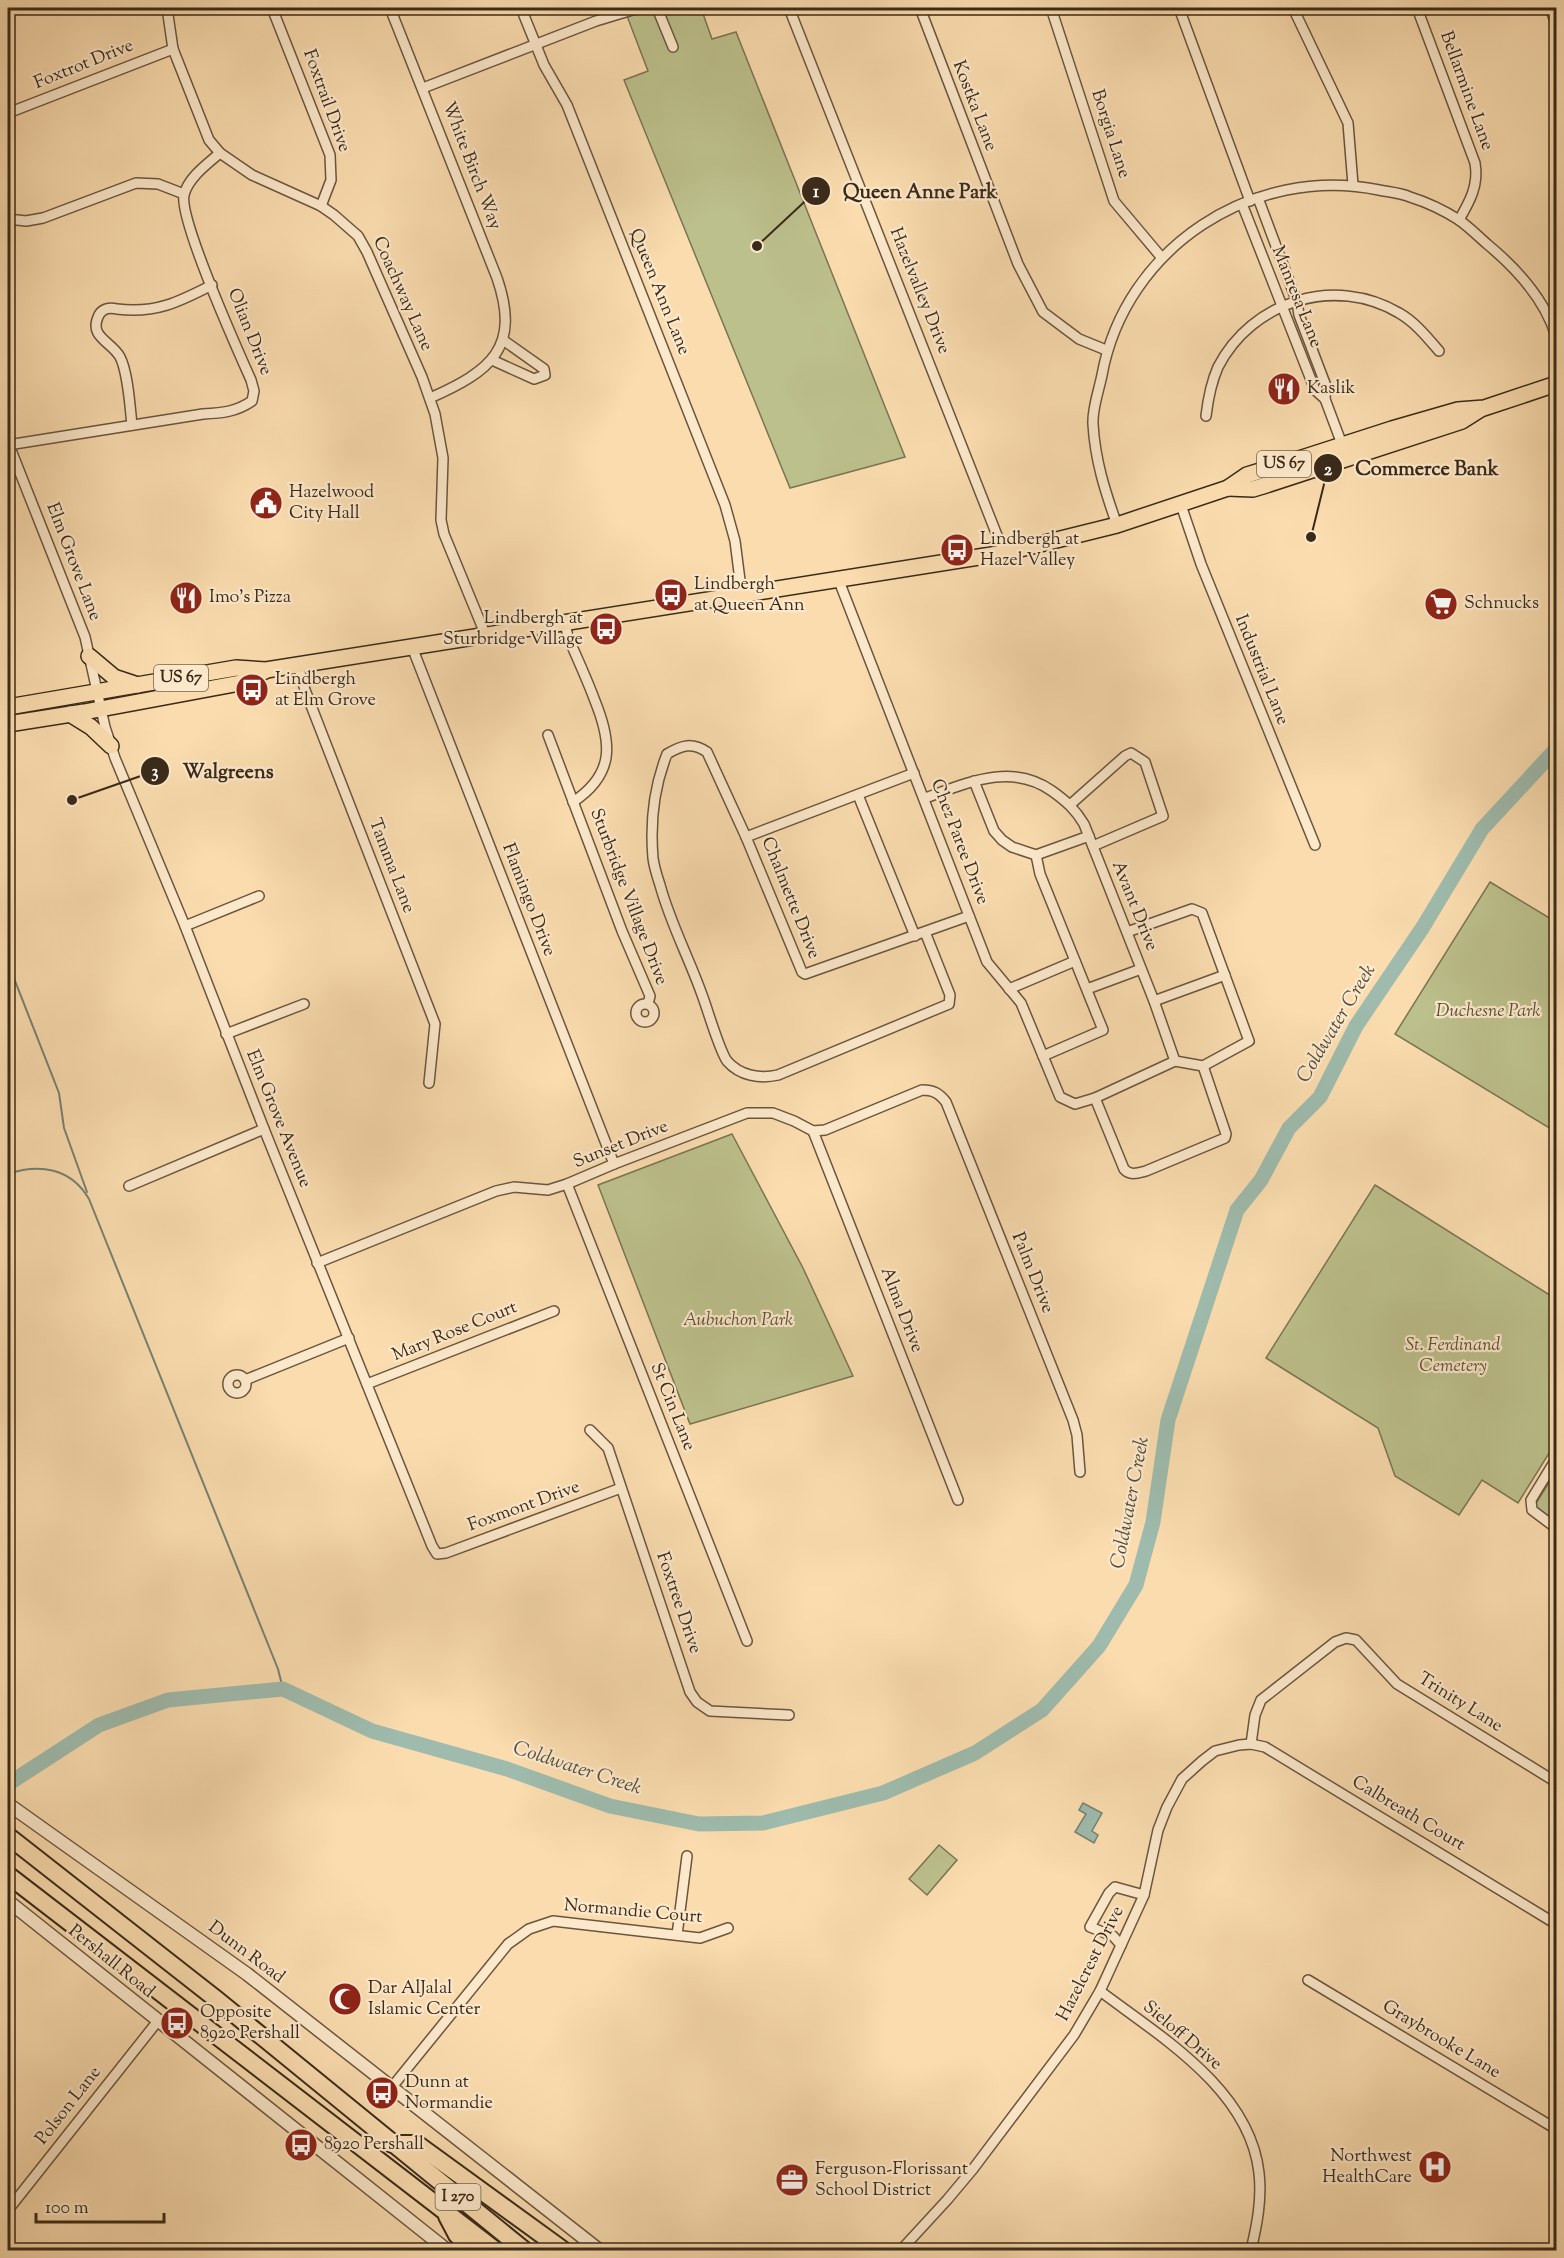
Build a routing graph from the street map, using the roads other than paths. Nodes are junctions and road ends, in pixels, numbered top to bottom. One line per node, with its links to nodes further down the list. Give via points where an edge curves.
1 (167, 8): 17 (street, Coachway Lane)
2 (272, 8): 24 (street, Foxtrail Drive, via 330,155 331,180)
3 (390, 8): 18 (street, White Birch Way)
4 (521, 8): 15 (street, Queen Ann Lane)
5 (639, 8): 15 (street)
6 (657, 8): 16 (street)
7 (789, 8): 45 (street, Hazelvalley Drive)
8 (920, 8): 33 (street, Kostka Lane, via 1009,244 1043,312 1079,339)
9 (1051, 8): 27 (street, Borgia Lane, via 1114,201)
10 (1179, 8): 23 (street, Manresa Lane)
11 (1293, 8): 21 (street, via 1348,123)
12 (1418, 8): 26 (street, Bellarmine Lane, via 1476,163 1472,197)
13 (1550, 8): 14 (street)
14 (1557, 23)
15 (536, 45): 18 (street); 47 (street, Queen Ann Lane, via 567,105 725,505 735,541)
16 (673, 47)
17 (172, 49): 19 (street, Foxtrot Drive); 20 (street, Coachway Lane, via 202,125)
18 (423, 88): 32 (street, White Birch Way, via 504,297)
19 (8, 113)
20 (220, 153): 22 (street, via 200,170); 24 (street, Coachway Lane, via 252,175)
21 (1353, 185): 23 (street, via 1302,187); 26 (street, via 1409,196)
22 (184, 194): 25 (street, via 158,184 136,183 43,218); 28 (street, Olian Drive, via 187,220)
23 (1250, 201): 27 (street, via 1208,221); 29 (street, Manresa Lane); 30 (street, Manresa Lane)
24 (321, 206): 37 (street, Coachway Lane, via 358,236)
25 (8, 219)
26 (1459, 220): 31 (street, via 1509,263 1550,317)
27 (1162, 258): 33 (street, via 1134,292)
28 (212, 285): 40 (street, via 158,309 112,308 98,314 97,333 120,357); 40 (street, Olian Drive, via 252,380 252,401 240,409)
29 (1297, 302): 30 (street); 34 (street, via 1314,296 1348,295 1374,302 1399,313); 38 (street, Manresa Lane, via 1326,386)
30 (1281, 308): 38 (street, Manresa Lane, via 1315,390); 39 (street, via 1242,333 1227,353 1209,390)
31 (1557, 336)
32 (503, 339): 35 (street, White Birch Way); 35 (street, via 544,369 545,375 534,379)
33 (1106, 350): 44 (street, via 1093,422 1101,482)
34 (1439, 351)
35 (492, 360): 37 (street, White Birch Way, via 471,378)
36 (1557, 384): 42 (main road, US 67, via 1484,408 1458,410)
37 (430, 398): 49 (street, Coachway Lane, via 443,458 444,534)
38 (1325, 399): 42 (street, Manresa Lane)
39 (1206, 416)
40 (132, 425): 41 (street, Olian Drive)
41 (8, 445): 51 (street, Elm Grove Lane, via 65,584)
42 (1344, 452): 43 (main road, US 67, via 1247,475 1228,488)
43 (1181, 505): 44 (main road, US 67); 70 (street, Industrial Lane, via 1201,564)
44 (1117, 525): 45 (main road, US 67)
45 (1004, 554): 46 (main road, US 67)
46 (839, 581): 47 (main road, US 67); 62 (street, Chez Paree Drive)
47 (742, 596): 48 (main road, US 67)
48 (565, 623): 49 (main road, US 67); 66 (street, Sturbridge Village Drive, via 601,715 608,744 600,775)
49 (486, 636): 50 (main road, US 67)
50 (412, 647): 52 (main road, US 67); 95 (street, Flamingo Drive)
51 (89, 656): 54 (main road, via 114,677); 55 (street, Elm Grove Lane)
52 (298, 665): 53 (main road, US 67); 91 (street, Tamma Lane, via 435,1024)
53 (266, 670): 54 (main road, US 67, via 236,668); 57 (main road, US 67, via 240,683)
54 (140, 686): 55 (main road, US 67)
55 (97, 693): 56 (main road, US 67); 57 (street, Elm Grove Avenue)
56 (8, 707)
57 (101, 709): 58 (main road, US 67); 61 (street, Elm Grove Avenue)
58 (70, 714): 59 (main road, US 67); 61 (main road)
59 (8, 724)
60 (548, 735): 66 (street, Sturbridge Village Drive)
61 (111, 746): 75 (street, Elm Grove Avenue)
62 (914, 773): 64 (street, Chalmette Drive); 65 (street, Chez Paree Drive)
63 (974, 781): 65 (street, Avant Drive); 67 (street, Avant Drive, via 994,776 1023,777); 72 (street, via 994,831 1012,846)
64 (858, 795): 69 (street, Chalmette Drive); 78 (street)
65 (925, 798): 74 (street, Chez Paree Drive)
66 (573, 802): 86 (street, Sturbridge Village Drive, via 650,996)
67 (1071, 804): 68 (street, Avant Drive); 71 (street, via 1125,756 1131,753 1144,762 1163,816)
68 (1089, 836): 71 (street, Avant Drive); 72 (street)
69 (746, 837): 76 (street, via 707,752 689,744 667,754 658,777 653,860 665,905 721,1047 727,1060 742,1072 778,1075 950,1004); 78 (street, Chalmette Drive, via 805,975)
70 (1315, 845)
71 (1093, 846): 77 (street, Avant Drive)
72 (1036, 855): 79 (street)
73 (259, 896): 75 (street)
74 (969, 916): 76 (street, Chalmette Drive); 82 (street, Chez Paree Drive, via 987,962)
75 (185, 926): 87 (street, Elm Grove Avenue)
76 (925, 932): 78 (street, Chalmette Drive)
77 (1127, 932): 80 (street, Avant Drive); 81 (street, via 1192,909 1197,911 1202,914)
78 (915, 936)
79 (1075, 961): 82 (street); 83 (street)
80 (1142, 969): 83 (street); 84 (street, Avant Drive)
81 (1225, 975): 84 (street); 90 (street, via 1249,1041)
82 (1009, 989): 88 (street, Chez Paree Drive, via 1021,1003)
83 (1087, 989): 88 (street, via 1103,1030)
84 (1154, 1001): 89 (street, Avant Drive)
85 (304, 1004): 87 (street)
86 (648, 1004)
87 (226, 1035): 93 (street, Elm Grove Avenue)
88 (1043, 1056): 92 (street, Chez Paree Drive, via 1060,1097 1075,1104)
89 (1175, 1060): 90 (street); 92 (street)
90 (1203, 1066): 92 (street, via 1225,1138 1146,1171 1127,1173 1124,1169)
91 (429, 1083)
92 (1095, 1098)
93 (264, 1129): 97 (street); 98 (street, Elm Grove Avenue)
94 (813, 1131): 95 (street, Sunset Drive, via 773,1113 747,1113); 105 (street, Palm Drive, via 825,1130 922,1090 937,1092 946,1102 1073,1420); 107 (street, Alma Drive)
95 (614, 1164): 96 (street, Sunset Drive)
96 (567, 1184): 98 (street, Sunset Drive, via 548,1190 514,1187 496,1191); 110 (street, St Cin Lane)
97 (129, 1186)
98 (317, 1263): 100 (street, Elm Grove Avenue)
99 (554, 1311): 102 (street, Mary Rose Court)
100 (349, 1338): 101 (street); 102 (street, Elm Grove Avenue)
101 (245, 1380)
102 (368, 1384): 109 (street, Elm Grove Avenue)
103 (590, 1430): 106 (street, Foxtree Drive, via 608,1448)
104 (1557, 1459): 108 (street, via 1531,1500 1532,1510)
105 (1080, 1472)
106 (621, 1488): 109 (street, Foxmont Drive); 111 (street, Foxtree Drive, via 690,1692 697,1702 710,1711)
107 (958, 1500)
108 (1557, 1528)
109 (437, 1554)
110 (747, 1641)
111 (789, 1715)
112 (1251, 1744): 113 (street, Calbreath Court); 114 (street, Trinity Lane, via 1261,1700 1335,1642 1346,1638 1356,1640 1397,1684); 121 (street, Calbreath Court, via 1281,1755)
113 (1239, 1745): 119 (street, Hazelcrest Drive, via 1215,1751 1182,1779 1158,1830)
114 (1557, 1782)
115 (10, 1806): 128 (street, Dunn Road, via 240,1969)
116 (8, 1836): 130 (highway, I 270)
117 (687, 1856): 123 (street)
118 (8, 1875): 132 (highway, I 270)
119 (1144, 1895): 124 (street, Hazelcrest Drive); 124 (street, via 1115,1887 1090,1927 1113,1936)
120 (8, 1901): 127 (street, Pershall Road)
121 (1557, 1924)
122 (728, 1928): 123 (street, Normandie Court, via 700,1938)
123 (677, 1935): 128 (street, Normandie Court, via 553,1922 529,1929 508,1944)
124 (1121, 1945): 126 (street, Hazelcrest Drive)
125 (1308, 1980): 129 (street, Graybrooke Lane)
126 (1100, 1991): 139 (street, Hazelcrest Drive, via 1074,2035 973,2169); 140 (street, Sieloff Drive, via 1201,2068 1230,2102 1250,2138 1259,2172 1259,2215)
127 (157, 2022): 131 (street, Polson Lane); 133 (street, Pershall Road)
128 (392, 2087): 138 (street, Dunn Road)
129 (1557, 2129)
130 (392, 2144): 136 (highway, I 270); 137 (highway, via 417,2144)
131 (8, 2210)
132 (444, 2210): 134 (highway, via 457,2235); 135 (highway, I 270)
133 (447, 2250)
134 (473, 2250)
135 (495, 2250)
136 (524, 2250)
137 (563, 2250)
138 (598, 2250)
139 (901, 2250)
140 (1251, 2250)

